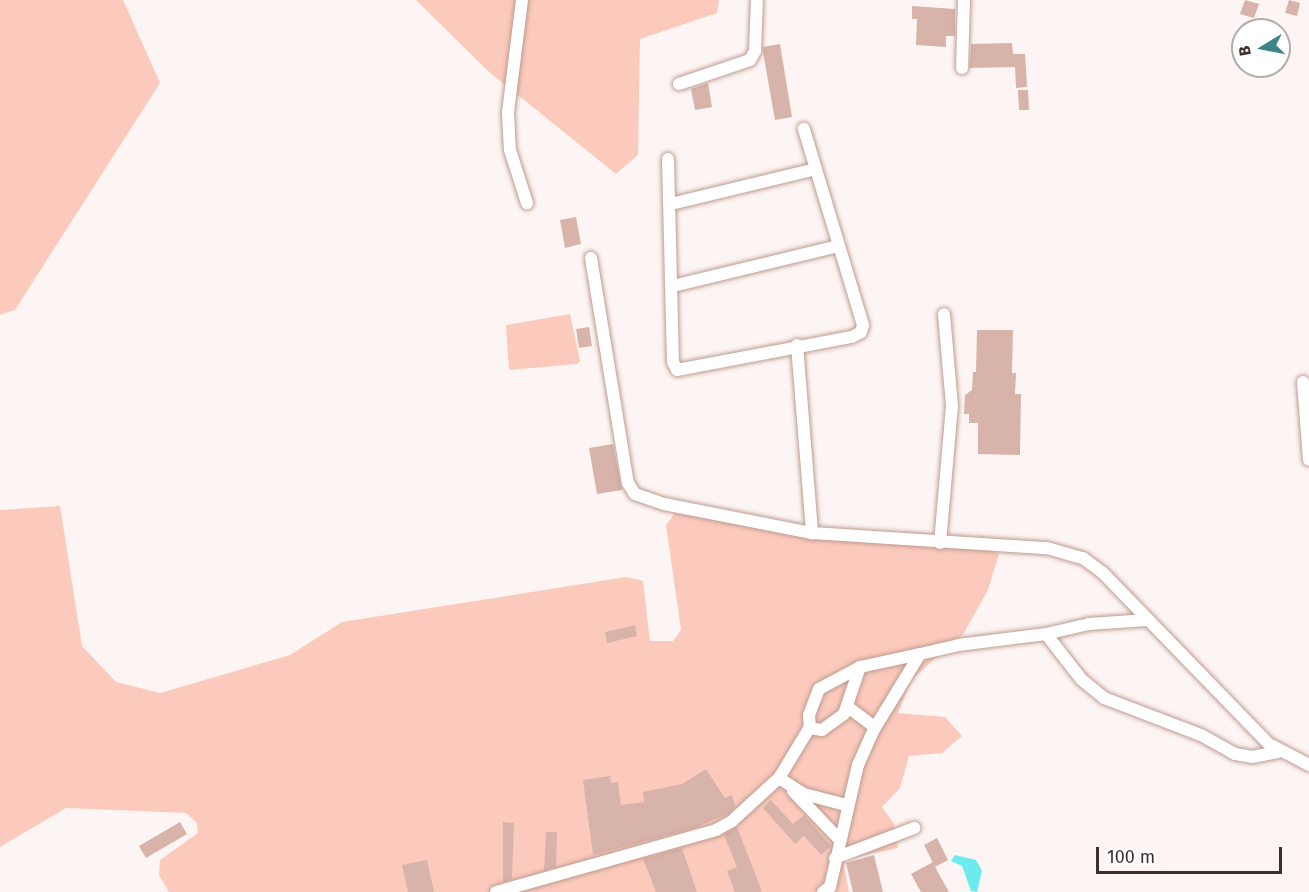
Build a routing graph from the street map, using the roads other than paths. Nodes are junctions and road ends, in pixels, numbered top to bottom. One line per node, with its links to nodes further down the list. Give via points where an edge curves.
1 (522, 0): 9 (street, via 508,113 510,150)
2 (757, 0): 5 (street, via 755,51 750,60)
3 (964, 0): 4 (street)
4 (962, 68)
5 (679, 84)
6 (804, 129): 8 (street)
7 (668, 159): 10 (street)
8 (816, 169): 10 (street); 11 (street)
9 (527, 203)
10 (671, 204): 13 (street)
11 (838, 246): 13 (street); 15 (street, via 860,315 861,332 852,337)
12 (591, 258): 18 (street, via 628,483 635,494 664,504)
13 (673, 286): 15 (street, via 672,362 677,370)
14 (944, 314): 19 (street, via 952,406)
15 (797, 345): 18 (street)
16 (1303, 382): 17 (street)
17 (1309, 460)
18 (812, 533): 19 (street)
19 (940, 543): 20 (street, via 1047,548 1083,558 1103,573)
20 (1147, 620): 21 (street, via 1089,624); 27 (street)
21 (1046, 634): 22 (street); 27 (street, via 1082,680 1104,698 1201,735 1235,754 1252,757)
22 (920, 654): 23 (street); 25 (street)
23 (860, 667): 24 (street); 26 (street, via 819,689 809,715)
24 (848, 707): 25 (street); 26 (street, via 822,730)
25 (875, 727): 31 (street)
26 (809, 728): 29 (street)
27 (1278, 752): 28 (street)
28 (1309, 765)
29 (779, 778): 30 (street); 35 (street, via 732,821 716,830)
30 (790, 787): 31 (street); 33 (street)
31 (846, 805): 33 (street)
32 (914, 828): 34 (street)
33 (840, 840): 34 (street)
34 (835, 858): 36 (street, via 830,887)
35 (496, 892)
36 (823, 892)

